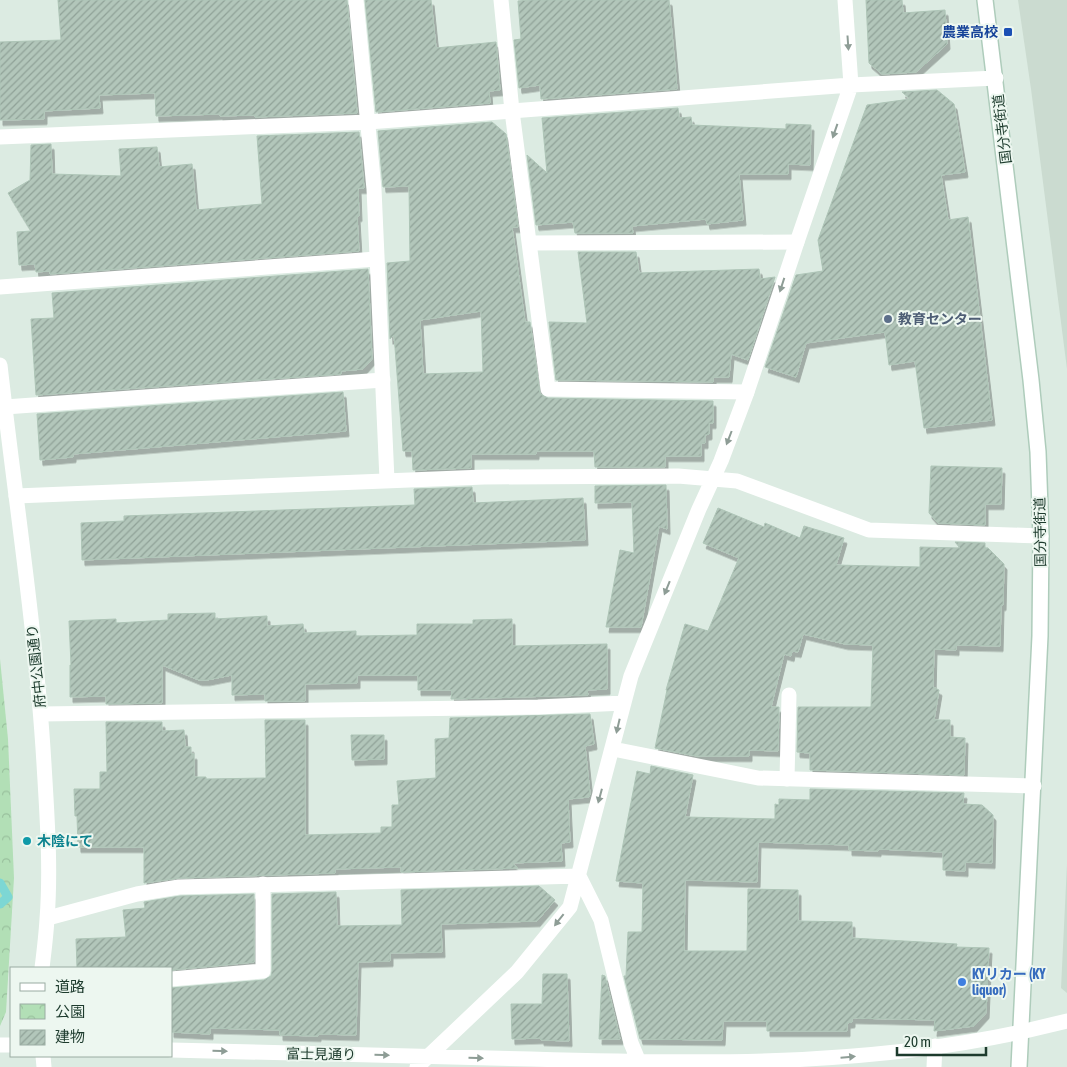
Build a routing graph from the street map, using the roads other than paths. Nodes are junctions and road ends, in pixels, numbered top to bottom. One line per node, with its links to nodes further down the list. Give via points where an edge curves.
1 (356, 0): 8 (street)
2 (501, 0): 7 (street)
3 (845, 0): 6 (street, one-way to 6)
4 (985, 0): 5 (street, 国分寺街道)
5 (996, 78): 6 (street); 21 (street, 国分寺街道, via 1031,380)
6 (851, 85): 7 (street); 10 (street, one-way to 10)
7 (512, 111): 8 (street); 11 (street)
8 (368, 122): 9 (street); 12 (street)
9 (0, 137)
10 (797, 242): 11 (street); 16 (street, one-way to 16)
11 (529, 243): 16 (street, via 548,389)
12 (376, 259): 13 (street); 15 (street)
13 (0, 287)
14 (0, 365): 17 (street, 府中公園通り)
15 (383, 380): 17 (street); 19 (street)
16 (747, 392): 18 (street, one-way to 18)
17 (5, 407): 20 (street, 府中公園通り)
18 (713, 479): 19 (street, via 678,476); 21 (street, via 737,481 869,530); 23 (street, one-way to 23, via 638,658)
19 (387, 480): 20 (street)
20 (16, 496): 24 (street, 府中公園通り)
21 (1041, 536): 27 (street, 国分寺街道)
22 (790, 695): 26 (street)
23 (624, 703): 24 (street); 25 (street, one-way to 25)
24 (41, 714): 30 (street, 府中公園通り)
25 (613, 749): 26 (street, via 758,778); 28 (street, one-way to 28)
26 (786, 779): 27 (street)
27 (1034, 786): 34 (street, 国分寺街道)
28 (579, 876): 29 (street); 37 (street, one-way to 37, via 570,907 517,972); 38 (street, via 600,920 631,1043)
29 (263, 884): 30 (street, via 178,887 137,894); 32 (street, via 263,971)
30 (48, 918): 31 (street, 府中公園通り)
31 (42, 967)
32 (172, 979)
33 (1067, 1021): 34 (street, 富士見通り)
34 (1020, 1032): 35 (street, 富士見通り); 40 (street, 国分寺街道)
35 (935, 1046): 38 (street, 富士見通り, one-way to 35, via 812,1060); 39 (street)
36 (172, 1050): 37 (street, 富士見通り, one-way to 37)
37 (422, 1062): 38 (street, 富士見通り, one-way to 38)
38 (640, 1065)
39 (934, 1067)
40 (1019, 1067)

